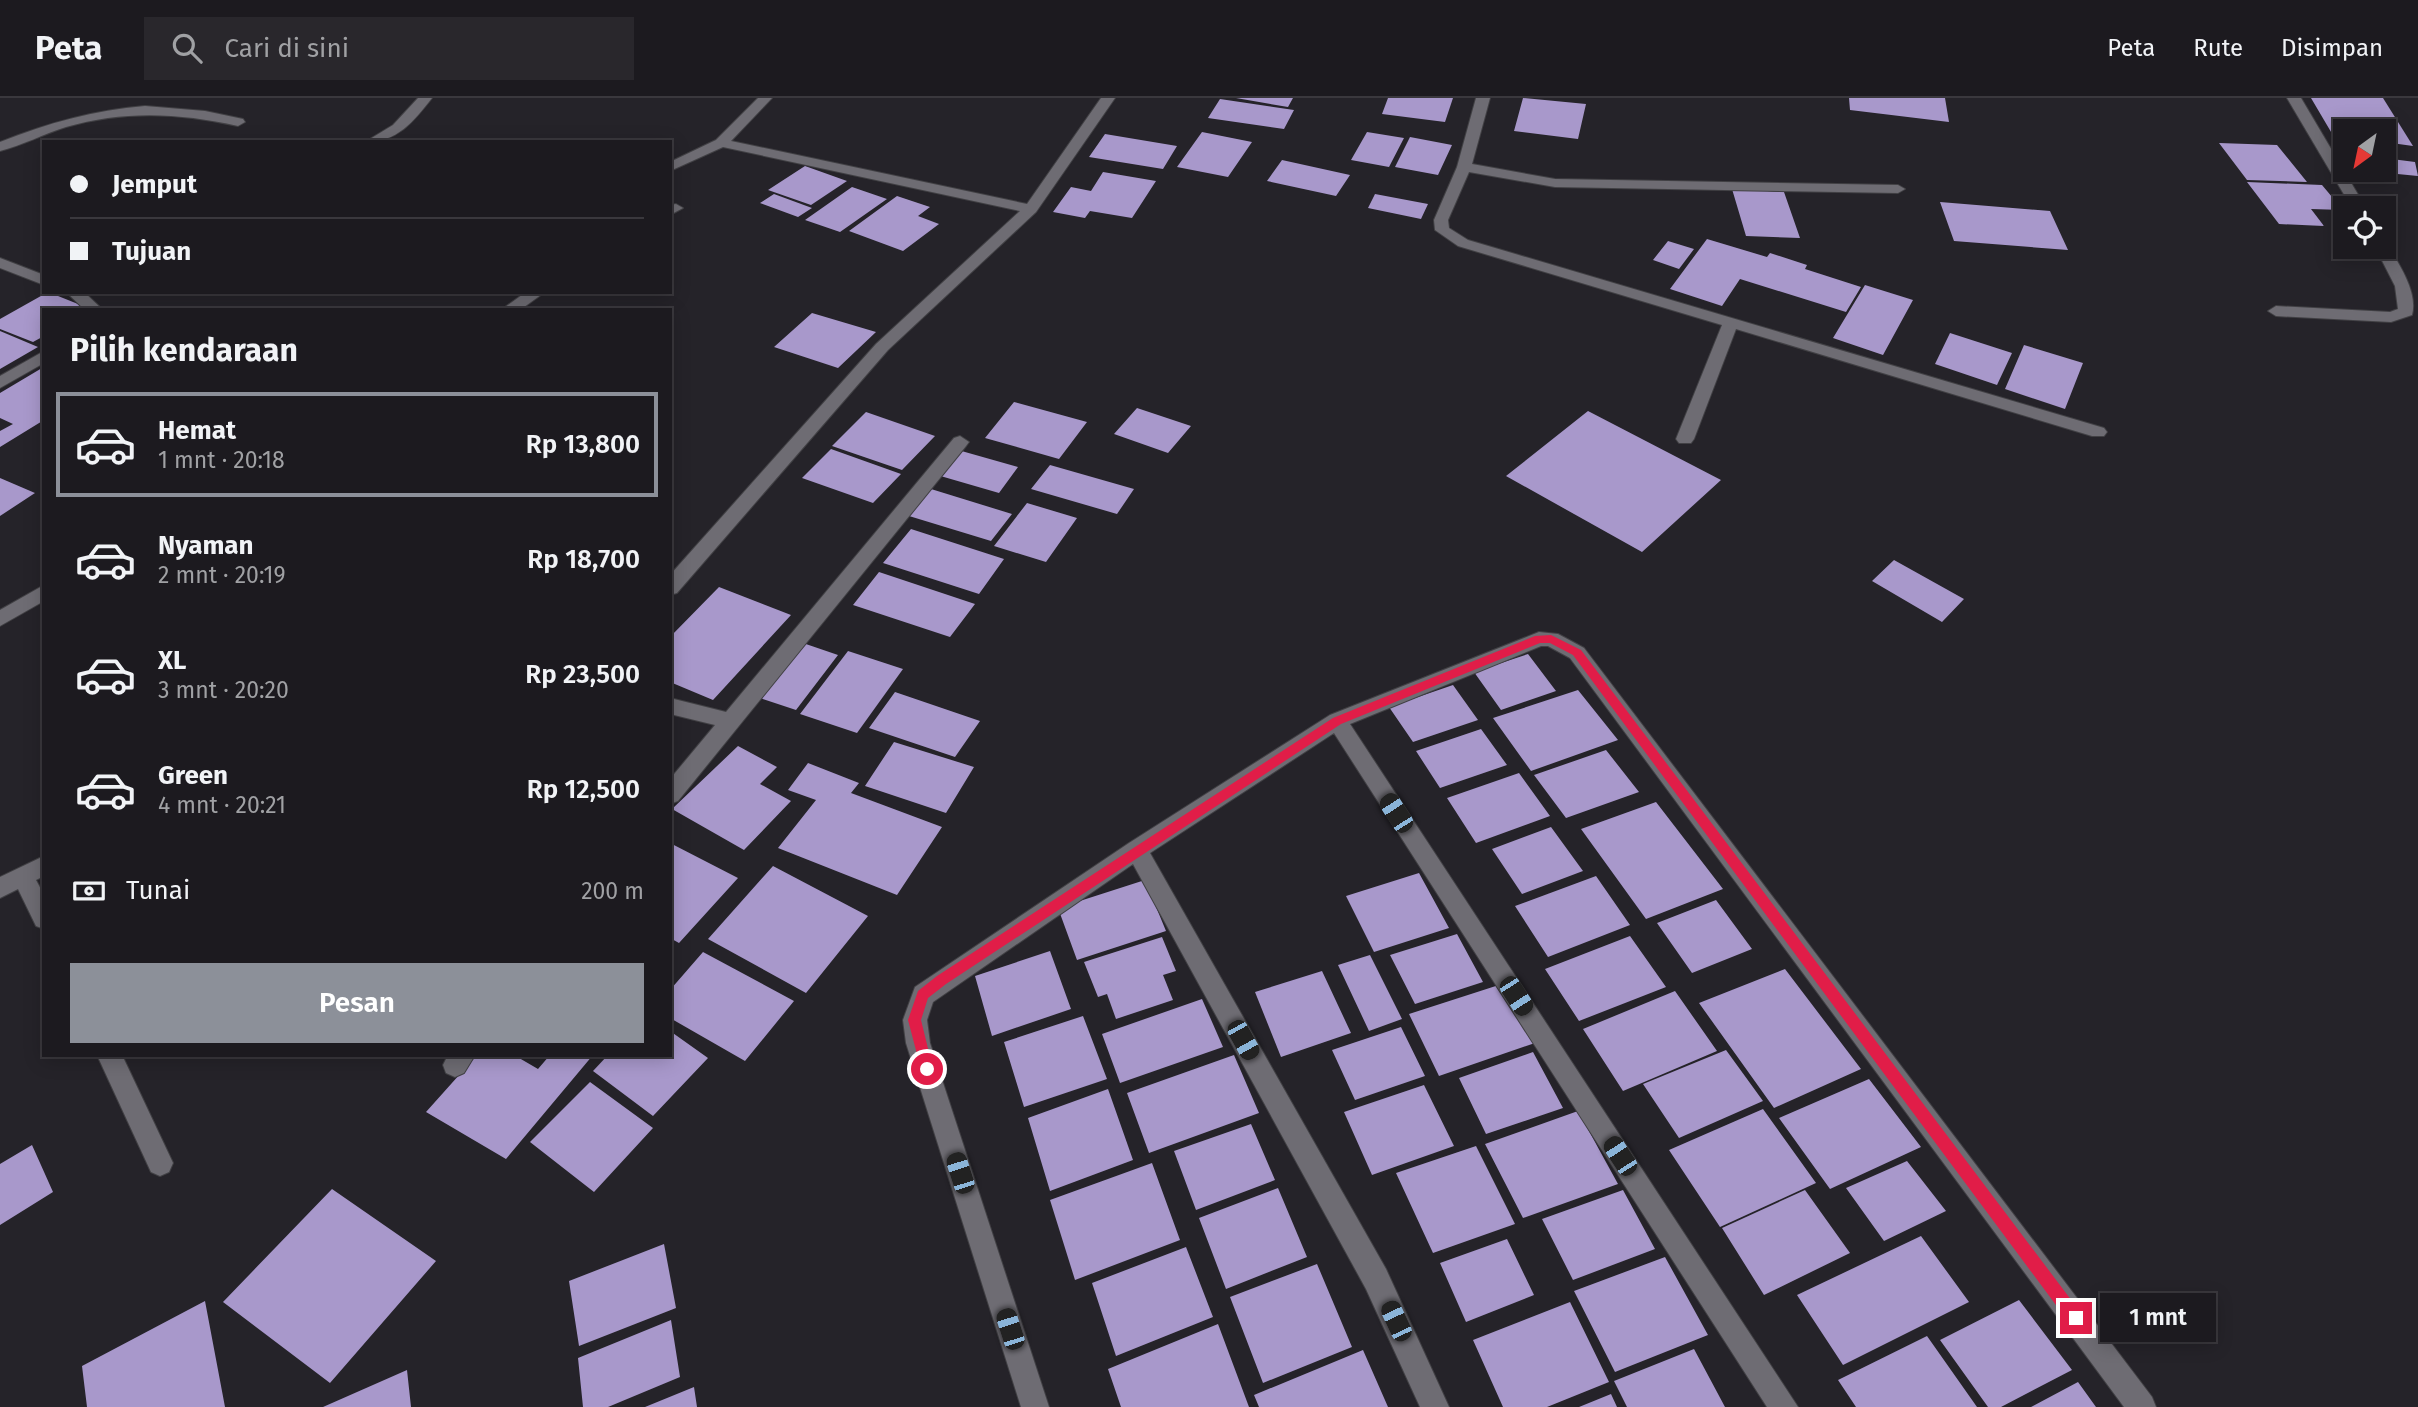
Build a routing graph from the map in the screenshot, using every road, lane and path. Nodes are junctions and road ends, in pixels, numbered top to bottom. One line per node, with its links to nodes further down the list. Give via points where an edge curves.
1 (425, 98): 7 (street, via 398,128)
2 (765, 98): 8 (street)
3 (1108, 98): 14 (street)
4 (1483, 98): 11 (street)
5 (2294, 98): 13 (street)
6 (238, 122): 9 (street, via 213,109 174,99 137,100 97,107)
7 (376, 140)
8 (721, 143): 10 (street); 14 (street)
9 (0, 147)
10 (672, 165)
11 (1464, 167): 12 (street, via 1555,183); 23 (street, via 1441,220 1450,237)
12 (1898, 189)
13 (2352, 196)
14 (1031, 209): 29 (street, via 882,347)
15 (2389, 259): 22 (street, via 2404,285 2406,312 2391,317)
16 (3, 268): 17 (street)
17 (42, 279)
18 (76, 294): 20 (street)
19 (534, 294): 21 (street)
20 (93, 308)
21 (512, 308)
22 (2276, 311)
23 (1731, 323): 26 (street); 27 (street)
24 (42, 357): 25 (street)
25 (0, 383)
26 (2098, 432)
27 (1685, 439)
28 (960, 442): 33 (street)
29 (672, 586)
30 (42, 593): 31 (street)
31 (0, 619)
32 (672, 706): 33 (street)
33 (730, 721): 35 (street)
34 (1337, 721): 36 (street); 45 (street); 46 (street, via 1539,639 1562,643 1577,653)
35 (672, 793)
36 (1137, 850): 43 (street, via 942,980 923,995 917,1009 918,1043); 44 (street, via 1376,1279)
37 (42, 866): 38 (street)
38 (23, 876): 39 (street); 40 (street)
39 (0, 888)
40 (42, 915)
41 (109, 1057): 42 (street)
42 (160, 1163)
43 (1035, 1407)
44 (1435, 1407)
45 (1784, 1407)
46 (2142, 1407)

